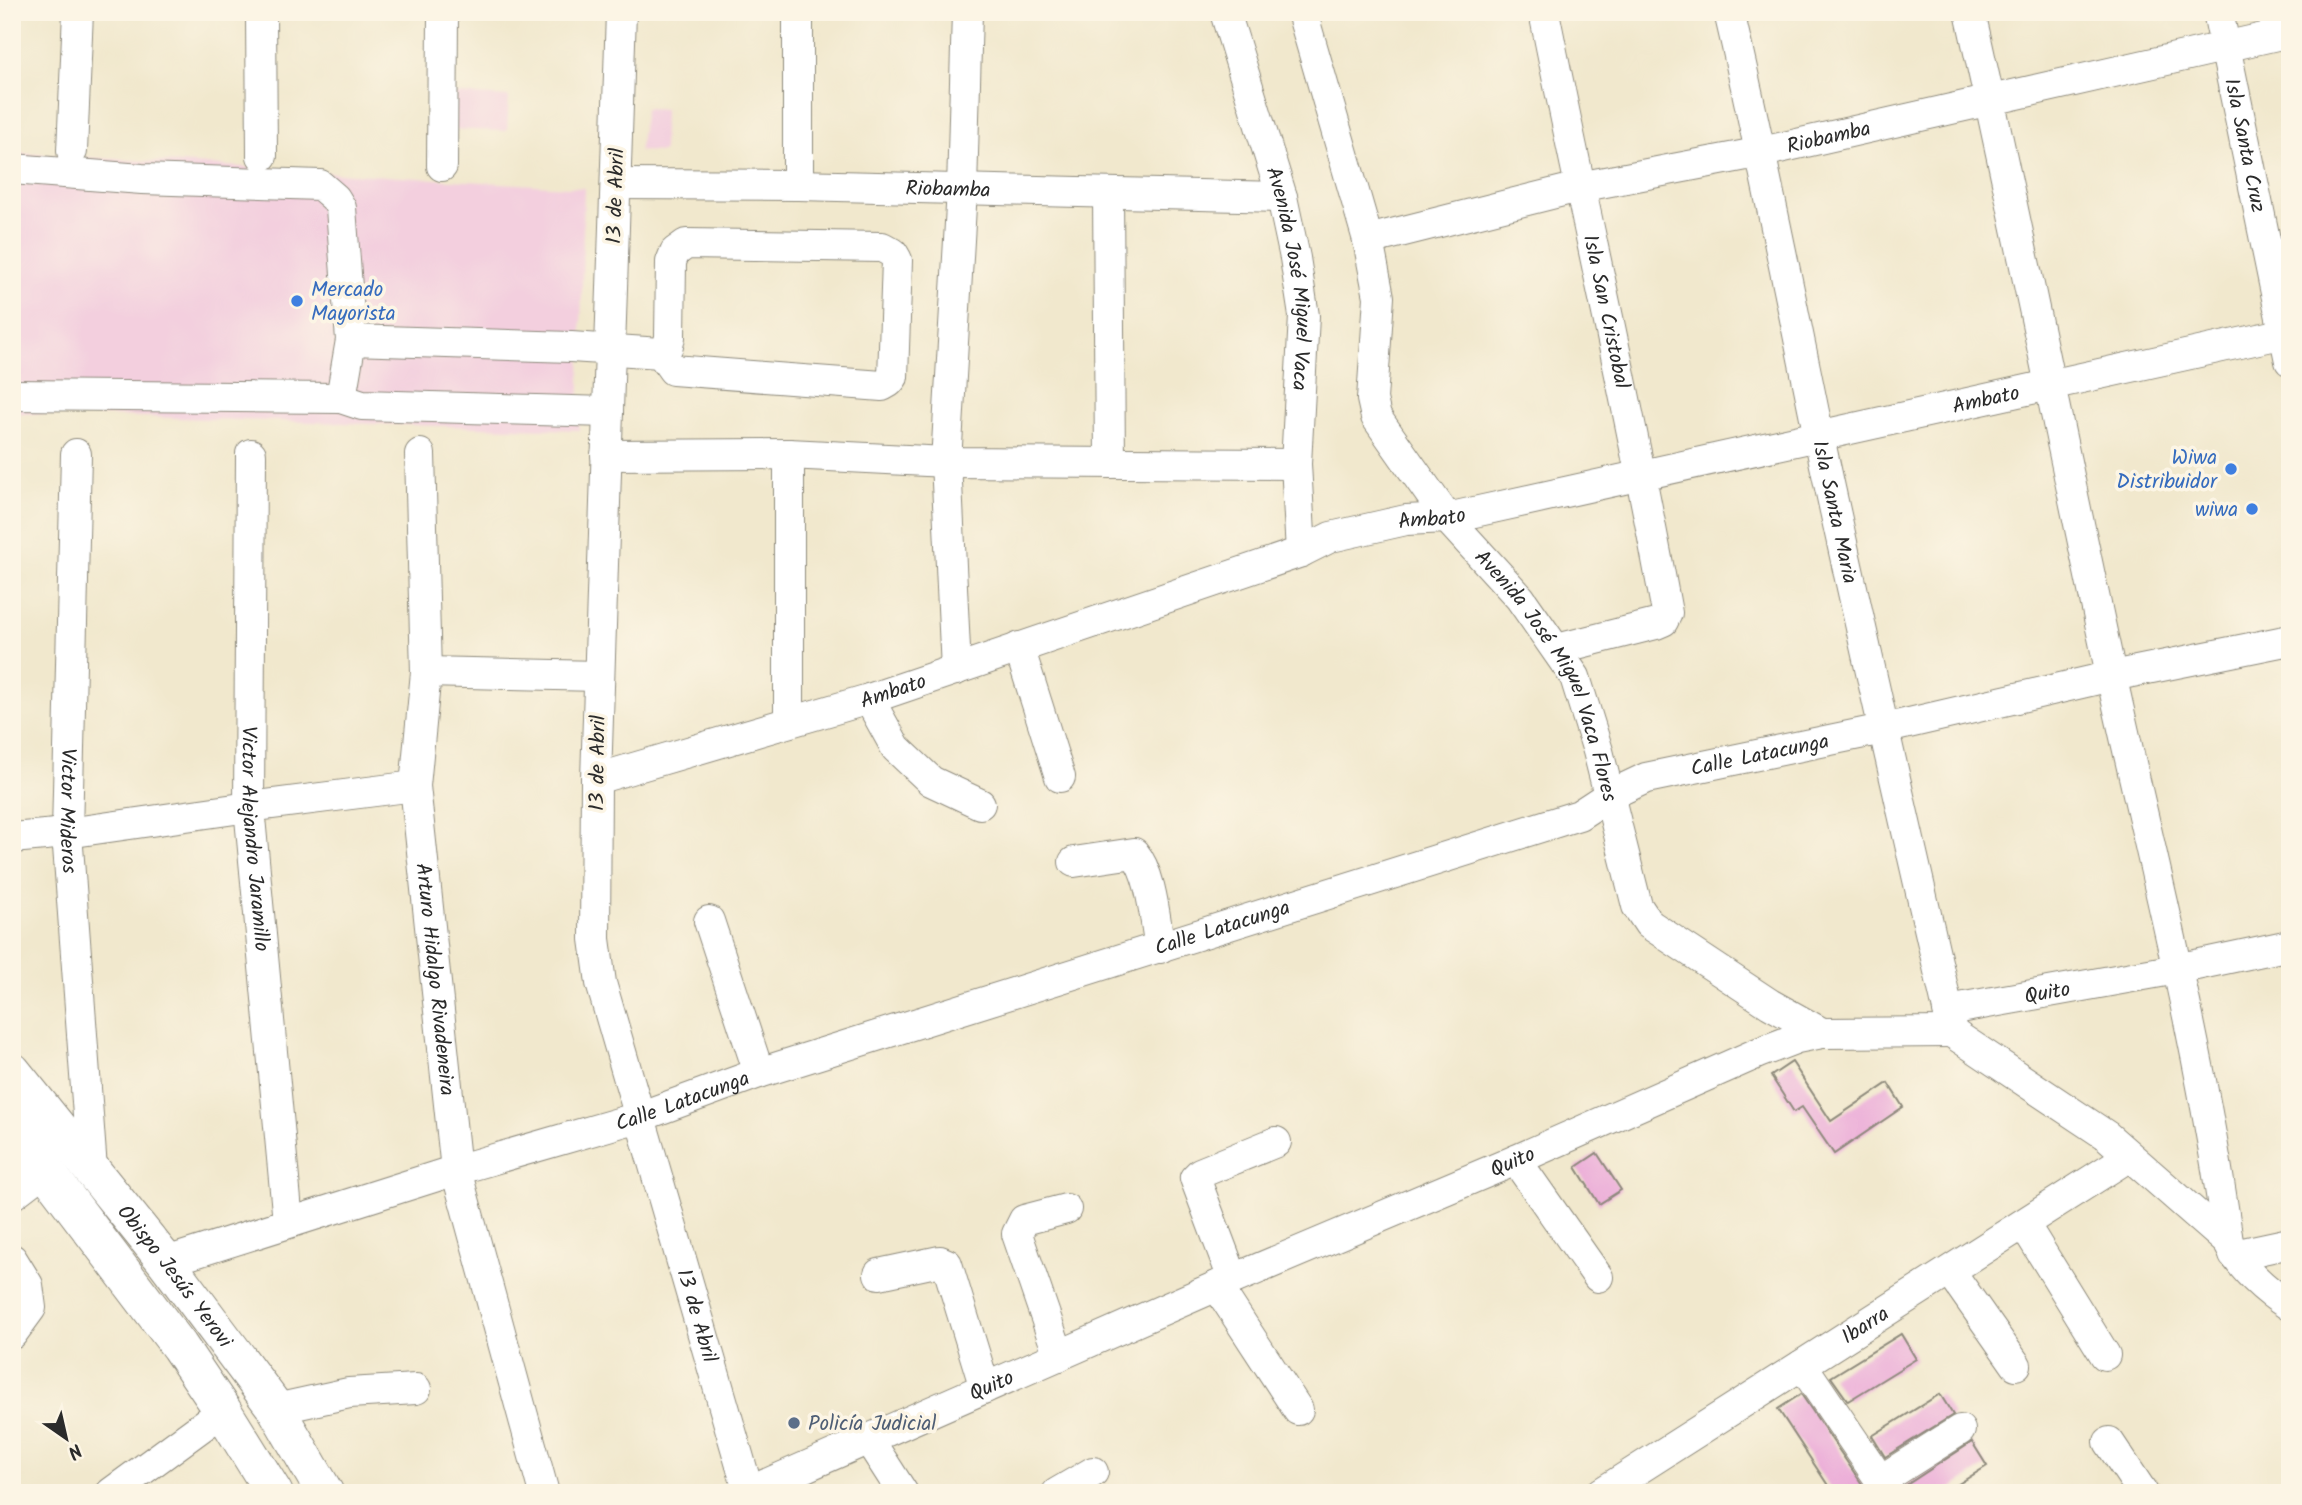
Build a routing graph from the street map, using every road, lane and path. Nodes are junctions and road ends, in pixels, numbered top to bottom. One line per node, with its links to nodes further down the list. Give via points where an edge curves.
1 (78, 12): 16 (street)
2 (261, 12): 18 (street)
3 (443, 12): 19 (street)
4 (621, 12): 21 (street, 13 de Abril)
5 (798, 12): 22 (street)
6 (967, 12): 24 (street)
7 (1225, 12): 26 (street, Avenida José Miguel Vaca)
8 (1302, 12): 27 (street, Avenida José Miguel Vaca Flores)
9 (1545, 12): 23 (street, Isla San Cristobal)
10 (1729, 12): 17 (street, Isla Santa Maria)
11 (1970, 12): 15 (street)
12 (2218, 12): 14 (street, Isla Santa Cruz)
13 (2290, 33): 14 (street, Riobamba)
14 (2226, 46): 15 (street, Riobamba); 29 (street, Isla Santa Cruz)
15 (1990, 100): 17 (street, Riobamba); 32 (street)
16 (72, 151)
17 (1762, 152): 23 (street, Riobamba); 36 (street, Isla Santa Maria)
18 (262, 156)
19 (442, 166)
20 (12, 169): 28 (street, via 320,185 341,208)
21 (616, 184): 22 (street, Riobamba); 30 (street, 13 de Abril)
22 (798, 185): 24 (street, Riobamba)
23 (1579, 187): 27 (street, Riobamba); 45 (street, Isla San Cristobal)
24 (962, 190): 25 (street, Riobamba); 42 (street)
25 (1108, 193): 26 (street, Riobamba); 43 (street)
26 (1282, 197): 44 (street, Avenida José Miguel Vaca, via 1304,316)
27 (1368, 240): 46 (street, Avenida José Miguel Vaca Flores, via 1379,297 1371,399 1376,416)
28 (351, 340): 30 (street); 34 (street)
29 (2288, 342): 32 (street, Ambato)
30 (610, 349): 31 (street); 35 (street, 13 de Abril)
31 (661, 353): 31 (street, via 670,337 671,262 686,244 882,247 897,261 893,377 882,386 673,370)
32 (2051, 385): 36 (street, Ambato); 54 (street)
33 (12, 395): 34 (street)
34 (341, 398): 35 (street, via 362,405)
35 (608, 412): 41 (street, 13 de Abril)
36 (1819, 436): 45 (street, Ambato); 57 (street, Isla Santa Maria)
37 (76, 454): 64 (street, Victor Mideros)
38 (251, 454): 63 (street, Victor Alejandro Jaramillo)
39 (421, 454): 52 (street, Arturo Hidalgo Rivadeneira)
40 (789, 454): 41 (street); 42 (street); 56 (street)
41 (606, 455): 53 (street, 13 de Abril)
42 (946, 462): 43 (street); 51 (street)
43 (1110, 463): 44 (street)
44 (1296, 464): 47 (street, Avenida José Miguel Vaca)
45 (1642, 474): 46 (street, Ambato); 50 (street, Isla San Cristobal, via 1667,613 1656,624)
46 (1447, 518): 47 (street, Ambato, via 1406,520 1331,537); 50 (street, Avenida José Miguel Vaca Flores, via 1520,598)
47 (1301, 552): 49 (street, Ambato)
48 (2290, 640): 54 (street, Calle Latacunga)
49 (1019, 647): 51 (street, Ambato); 58 (street)
50 (1557, 649): 61 (street, Avenida José Miguel Vaca Flores, via 1576,677)
51 (956, 670): 55 (street, Ambato)
52 (426, 672): 53 (street); 60 (street, Arturo Hidalgo Rivadeneira)
53 (599, 676): 59 (street, 13 de Abril)
54 (2112, 676): 57 (street, Calle Latacunga); 70 (street)
55 (869, 699): 56 (street, Ambato); 62 (street, via 897,748 931,780)
56 (789, 722): 59 (street, Ambato)
57 (1883, 729): 61 (street, Calle Latacunga, via 1646,778); 71 (street, Isla Santa Maria)
58 (1060, 777)
59 (596, 779): 75 (street, 13 de Abril, via 595,939 601,984)
60 (415, 786): 63 (street); 82 (street, Arturo Hidalgo Rivadeneira)
61 (1608, 796): 69 (street, Calle Latacunga, via 1579,815); 72 (street, Avenida José Miguel Vaca Flores, via 1637,906 1649,924)
62 (980, 804)
63 (249, 807): 64 (street); 85 (street, Victor Alejandro Jaramillo)
64 (67, 833): 65 (street); 81 (street, Victor Mideros)
65 (12, 838)
66 (1074, 862): 69 (street, via 1134,853 1148,886)
67 (709, 921): 74 (street)
68 (2290, 945): 70 (street, Quito)
69 (1160, 948): 74 (street, Calle Latacunga)
70 (2177, 969): 71 (street, Quito); 88 (street)
71 (1950, 1021): 72 (street, Quito); 78 (street, via 2107,1136)
72 (1822, 1033): 79 (street, Quito, via 1758,1053)
73 (12, 1071): 81 (main road, Obispo Jesús Yerovi)
74 (759, 1073): 75 (street, Calle Latacunga)
75 (639, 1117): 82 (street, Calle Latacunga); 111 (street, 13 de Abril)
76 (12, 1126): 80 (main road, Obispo Jesús Yerovi)
77 (1276, 1142): 94 (street, via 1195,1178)
78 (2128, 1157): 86 (street, Ibarra); 88 (street)
79 (1516, 1160): 93 (street); 94 (street, Quito)
80 (46, 1169): 83 (street); 105 (main road, Obispo Jesús Yerovi, via 131,1279)
81 (92, 1169): 90 (main road, Obispo Jesús Yerovi)
82 (456, 1170): 85 (street, Calle Latacunga); 115 (street, Arturo Hidalgo Rivadeneira)
83 (12, 1195)
84 (1066, 1209): 98 (street, via 1024,1220 1017,1234)
85 (288, 1222): 90 (street, Calle Latacunga)
86 (2024, 1223): 91 (street, Ibarra); 97 (street)
87 (2290, 1243): 88 (street)
88 (2231, 1248): 95 (street, via 2272,1294)
89 (12, 1259): 96 (street, via 29,1285 31,1308)
90 (166, 1262): 103 (main road, Obispo Jesús Yerovi)
91 (1950, 1270): 99 (street, Ibarra); 100 (street)
92 (879, 1274): 101 (street, via 940,1261 947,1264)
93 (1598, 1277)
94 (1225, 1282): 98 (street, Quito); 104 (street)
95 (2290, 1306)
96 (12, 1334)
97 (2105, 1355)
98 (1059, 1356): 101 (street, Quito)
99 (1802, 1365): 110 (street); 118 (street, Ibarra)
100 (2015, 1365)
101 (985, 1388): 107 (street, Quito)
102 (416, 1389): 103 (street, via 349,1392)
103 (276, 1409): 114 (main road, Obispo Jesús Yerovi)
104 (1298, 1410)
105 (223, 1411): 112 (street); 113 (main road, Obispo Jesús Yerovi)
106 (1960, 1430): 110 (street)
107 (869, 1440): 111 (street, Quito); 116 (street)
108 (2109, 1442): 119 (street)
109 (1093, 1472): 117 (street)
110 (1885, 1486)
111 (748, 1492)
112 (111, 1493)
113 (274, 1493)
114 (325, 1493)
115 (544, 1493)
116 (902, 1493)
117 (1057, 1493)
118 (1601, 1493)
119 (2143, 1493)

